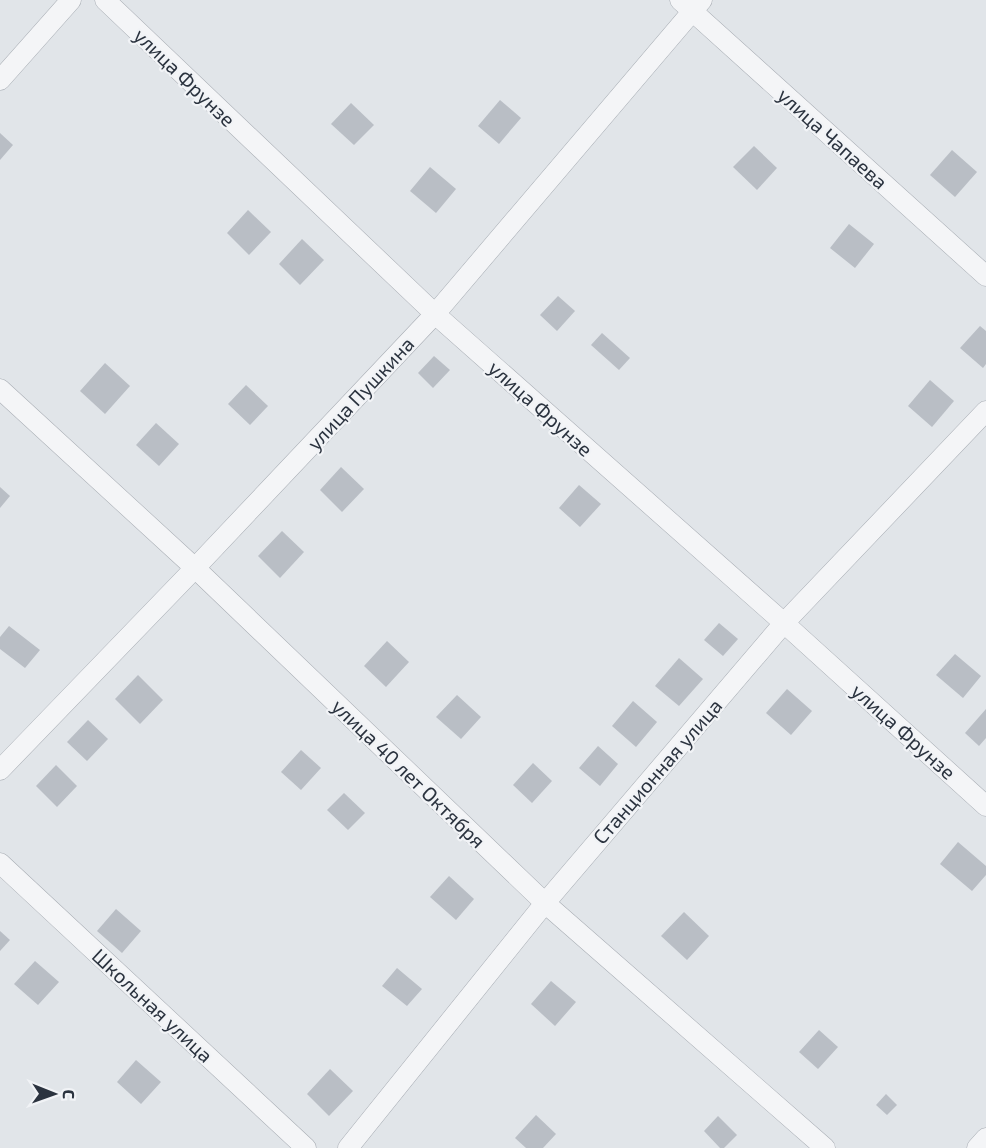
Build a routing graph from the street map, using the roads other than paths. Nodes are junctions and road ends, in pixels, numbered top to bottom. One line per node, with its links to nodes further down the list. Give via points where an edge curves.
1 (71, 0): 4 (street)
2 (105, 0): 6 (street, улица Фрунзе)
3 (691, 4): 5 (street, улица Чапаева); 6 (street, улица Пушкина)
4 (0, 80)
5 (986, 276)
6 (435, 314): 9 (street, улица Пушкина); 10 (street, улица Фрунзе)
7 (0, 389): 9 (street, улица 40 лет Октября)
8 (986, 411): 10 (street, Станционная улица)
9 (195, 568): 11 (street, улица Пушкина); 14 (street, улица 40 лет Октября)
10 (784, 623): 12 (street, улица Фрунзе); 14 (street, Станционная улица)
11 (0, 770)
12 (986, 806)
13 (0, 862): 16 (street, Школьная улица)
14 (544, 903): 17 (street, Станционная улица); 18 (street, улица 40 лет Октября)
15 (986, 1138): 19 (street)
16 (306, 1148)
17 (348, 1148)
18 (825, 1148)
19 (977, 1148)

